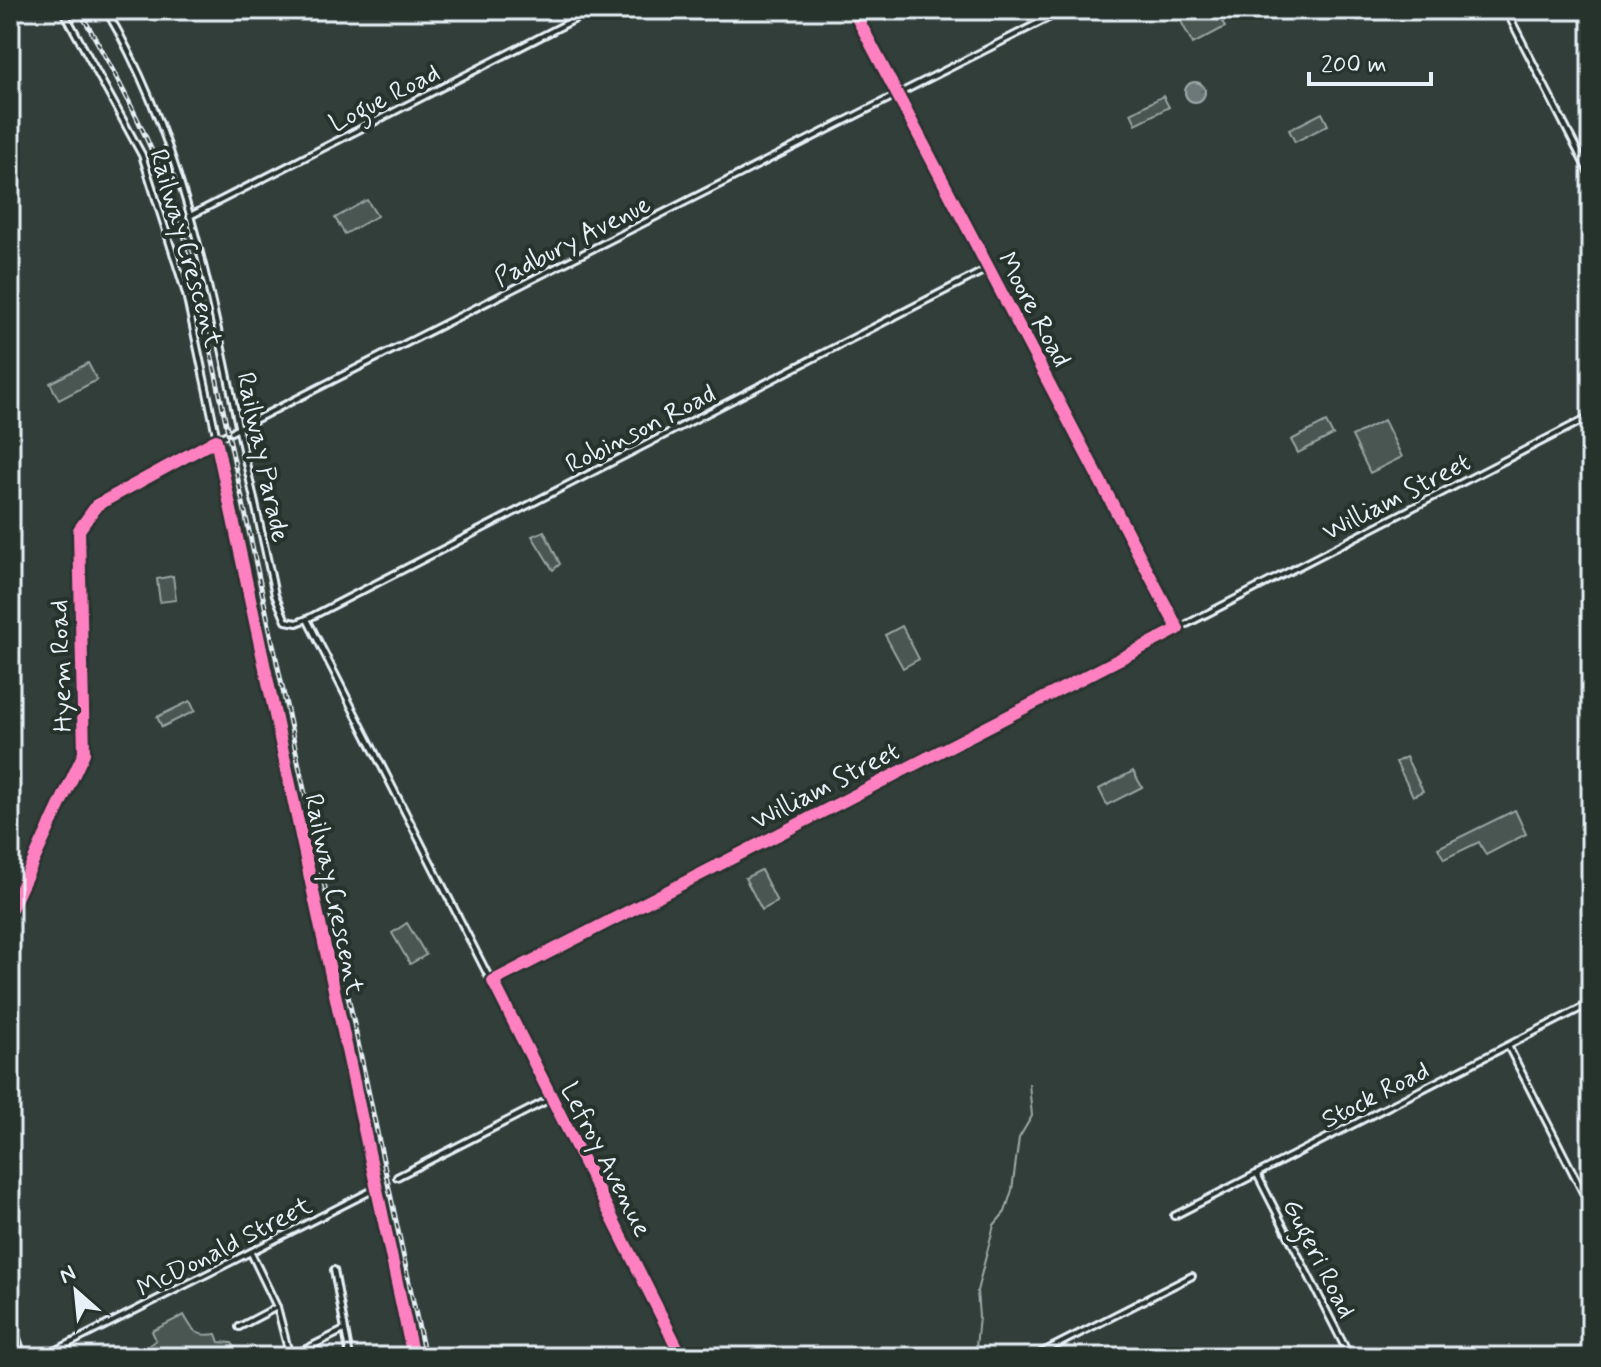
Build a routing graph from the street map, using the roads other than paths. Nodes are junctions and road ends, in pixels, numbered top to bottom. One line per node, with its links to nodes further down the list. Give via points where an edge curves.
1 (63, 10): 13 (street, Railway Crescent, via 125,117 157,193 186,294)
2 (106, 10): 9 (street, Railway Parade, via 146,82)
3 (593, 10): 9 (street, Logue Road)
4 (853, 10): 7 (street, Moore Road)
5 (1064, 10): 7 (street, Padbury Avenue)
6 (1506, 10): 8 (street)
7 (898, 95): 10 (street, Moore Road); 12 (street, Padbury Avenue)
8 (1591, 177)
9 (190, 216): 12 (street, Railway Parade)
10 (989, 268): 15 (street, Robinson Road); 16 (street, Moore Road)
11 (1591, 416): 16 (street, William Street)
12 (239, 428): 13 (street, Padbury Avenue); 15 (street, Railway Parade, via 281,612 286,621)
13 (216, 440): 14 (street, Padbury Avenue); 24 (street, Railway Crescent)
14 (97, 505): 17 (street, Hyem Road, via 79,530 84,753)
15 (307, 619): 18 (street, Lefroy Avenue)
16 (1178, 629): 18 (street, William Street)
17 (10, 911)
18 (493, 981): 21 (street, Lefroy Avenue)
19 (1591, 1003): 20 (street, Stock Road)
20 (1508, 1046): 22 (street, Stock Road); 25 (street)
21 (552, 1098): 23 (street); 40 (street, Lefroy Avenue)
22 (1257, 1174): 26 (street, Stock Road); 42 (street, Gugeri Road)
23 (397, 1177)
24 (375, 1189): 27 (street, McDonald Street); 39 (street, Railway Crescent)
25 (1591, 1208)
26 (1174, 1216)
27 (251, 1253): 30 (street); 36 (street, McDonald Street)
28 (334, 1270): 33 (street)
29 (1192, 1276): 41 (street)
30 (277, 1307): 32 (street); 37 (street)
31 (10, 1323): 35 (highway)
32 (239, 1327)
33 (344, 1330): 37 (street); 38 (street)
34 (10, 1338): 35 (highway)
35 (19, 1357)
36 (45, 1357)
37 (290, 1357)
38 (350, 1357)
39 (413, 1357)
40 (682, 1357)
41 (1033, 1357)
42 (1350, 1357)

